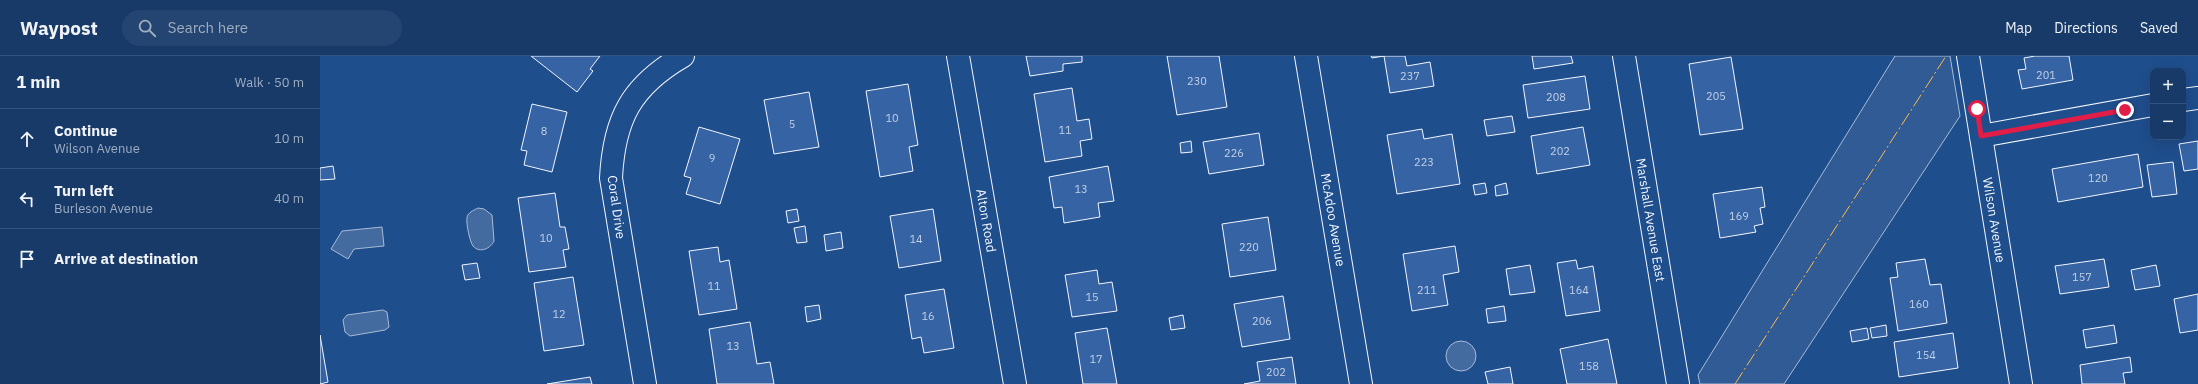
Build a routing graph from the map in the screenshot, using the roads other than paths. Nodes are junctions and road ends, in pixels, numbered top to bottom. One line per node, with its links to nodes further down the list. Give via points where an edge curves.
1 (683, 56): 10 (street, Coral Drive, via 662,68 640,90 622,119 612,148 611,178)
2 (958, 56): 11 (street, Alton Road)
3 (1306, 56): 12 (street, McAdoo Avenue)
4 (1624, 56): 13 (street, Marshall Avenue East)
5 (1968, 56): 9 (street, Wilson Avenue)
6 (2198, 98): 7 (street)
7 (2186, 100)
8 (2150, 106): 9 (street)
9 (1981, 136): 14 (street, Wilson Avenue)
10 (645, 384)
11 (1015, 384)
12 (1361, 384)
13 (1678, 384)
14 (2021, 384)

